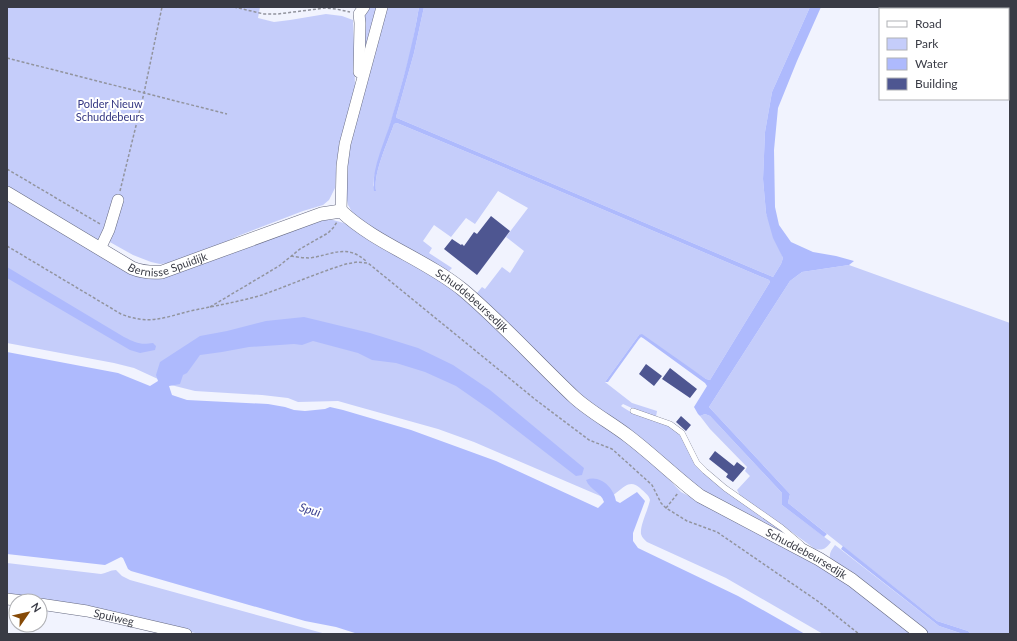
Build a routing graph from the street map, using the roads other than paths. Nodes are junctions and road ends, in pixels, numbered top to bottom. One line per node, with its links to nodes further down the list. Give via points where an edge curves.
1 (382, 7): 3 (street)
2 (361, 11): 3 (street)
3 (359, 91): 6 (street, via 343,159)
4 (7, 192): 7 (street, Bernisse Spuidijk)
5 (118, 200): 7 (street)
6 (341, 211): 7 (street, Bernisse Spuidijk, via 321,214 162,272 142,272); 9 (street, Schuddebeursedijk, via 354,223 441,274 462,290 576,398 646,450 700,496)
7 (100, 249)
8 (633, 411): 9 (lane, via 670,424 682,433 697,463 705,471)
9 (819, 558): 12 (street, Schuddebeursedijk, via 852,580)
10 (48, 605): 11 (street, Spuiweg, via 87,611)
11 (186, 634)
12 (921, 634)

